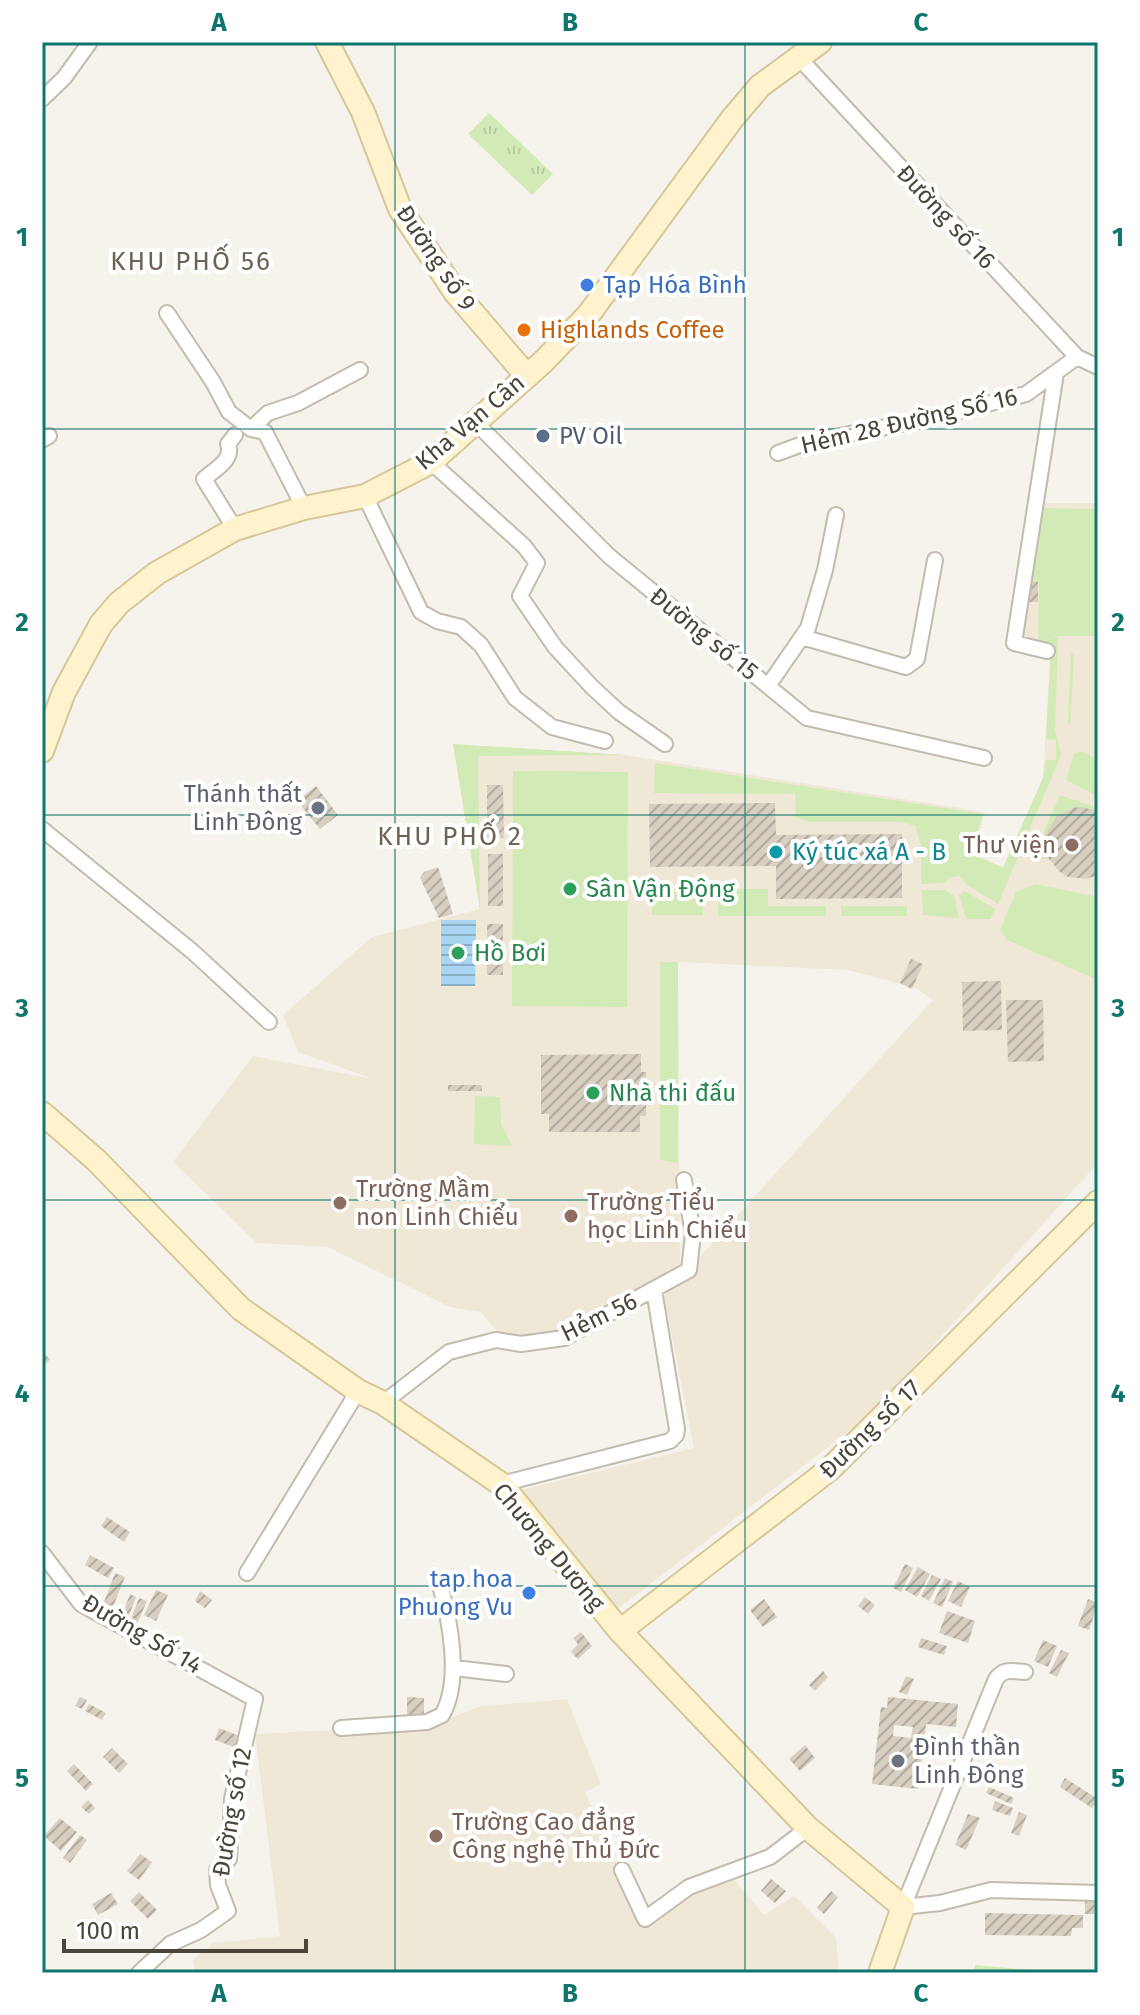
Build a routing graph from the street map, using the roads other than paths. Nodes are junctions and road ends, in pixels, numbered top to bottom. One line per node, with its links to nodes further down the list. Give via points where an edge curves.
1 (90, 42): 5 (street)
2 (327, 42): 11 (street, Đường số 9, via 363,112 400,209 455,292)
3 (820, 42): 4 (street, Kha Vạn Cân)
4 (800, 59): 7 (street, Đường số 16); 11 (street, Kha Vạn Cân, via 760,86 589,314)
5 (42, 99)
6 (167, 313): 13 (street, via 229,412)
7 (1077, 357): 8 (street, Đường số 16); 10 (street, Hẻm 28 Đường Số 16)
8 (1098, 367)
9 (360, 370): 13 (street, via 268,413)
10 (1056, 373): 15 (street, Hẻm 28 Đường Số 16, via 1026,394); 23 (street, via 1014,643)
11 (526, 375): 12 (street, Kha Vạn Cân)
12 (474, 421): 16 (street, Kha Vạn Cân); 24 (street, Đường số 15, via 609,556)
13 (251, 429): 18 (street, via 265,432)
14 (235, 435): 20 (street, via 228,444 229,457 204,479)
15 (778, 453)
16 (431, 462): 17 (street, Kha Vạn Cân); 26 (street, via 537,563 520,596 555,647 619,712)
17 (365, 496): 18 (street, Kha Vạn Cân); 25 (street, via 421,612 461,627 481,645 515,698 552,727)
18 (304, 508): 20 (street, Kha Vạn Cân)
19 (836, 515): 22 (street, via 825,570)
20 (235, 529): 27 (street, Kha Vạn Cân, via 157,573 119,603 101,624 64,692)
21 (935, 560): 22 (street, via 917,659 906,667)
22 (802, 637): 24 (street)
23 (1047, 651)
24 (768, 686): 28 (street, Đường số 15, via 807,718)
25 (605, 741)
26 (665, 744)
27 (42, 751)
28 (984, 758)
29 (42, 829): 30 (street, via 193,952)
30 (269, 1022)
31 (42, 1113): 35 (street, Chương Dương, via 96,1160 241,1309)
32 (684, 1180): 34 (street, Hẻm 56, via 693,1234 689,1270)
33 (1098, 1202): 41 (street, Đường số 17, via 830,1469)
34 (654, 1290): 36 (street, Hẻm 56, via 564,1338 521,1344 496,1340 449,1352); 37 (street, via 676,1435 670,1441)
35 (358, 1391): 36 (street, Chương Dương); 39 (street)
36 (383, 1403): 37 (street, Chương Dương)
37 (501, 1484): 41 (street, Chương Dương)
38 (42, 1553): 45 (street, Đường Số 14, via 81,1604)
39 (247, 1573)
40 (439, 1582): 42 (street)
41 (620, 1631): 47 (street, Chương Dương)
42 (454, 1668): 44 (street); 46 (street, via 442,1715 427,1722)
43 (1025, 1672): 50 (street, via 1007,1670 996,1679)
44 (506, 1674)
45 (255, 1699): 51 (street, Đường số 12, via 232,1799 229,1859 217,1870 228,1911 170,1944)
46 (341, 1728)
47 (808, 1828): 48 (street, via 770,1857 689,1887 645,1919); 50 (street, Chương Dương)
48 (622, 1870)
49 (1098, 1893): 50 (street, via 991,1890)
50 (903, 1907): 52 (street)
51 (139, 1973)
52 (880, 1973)

